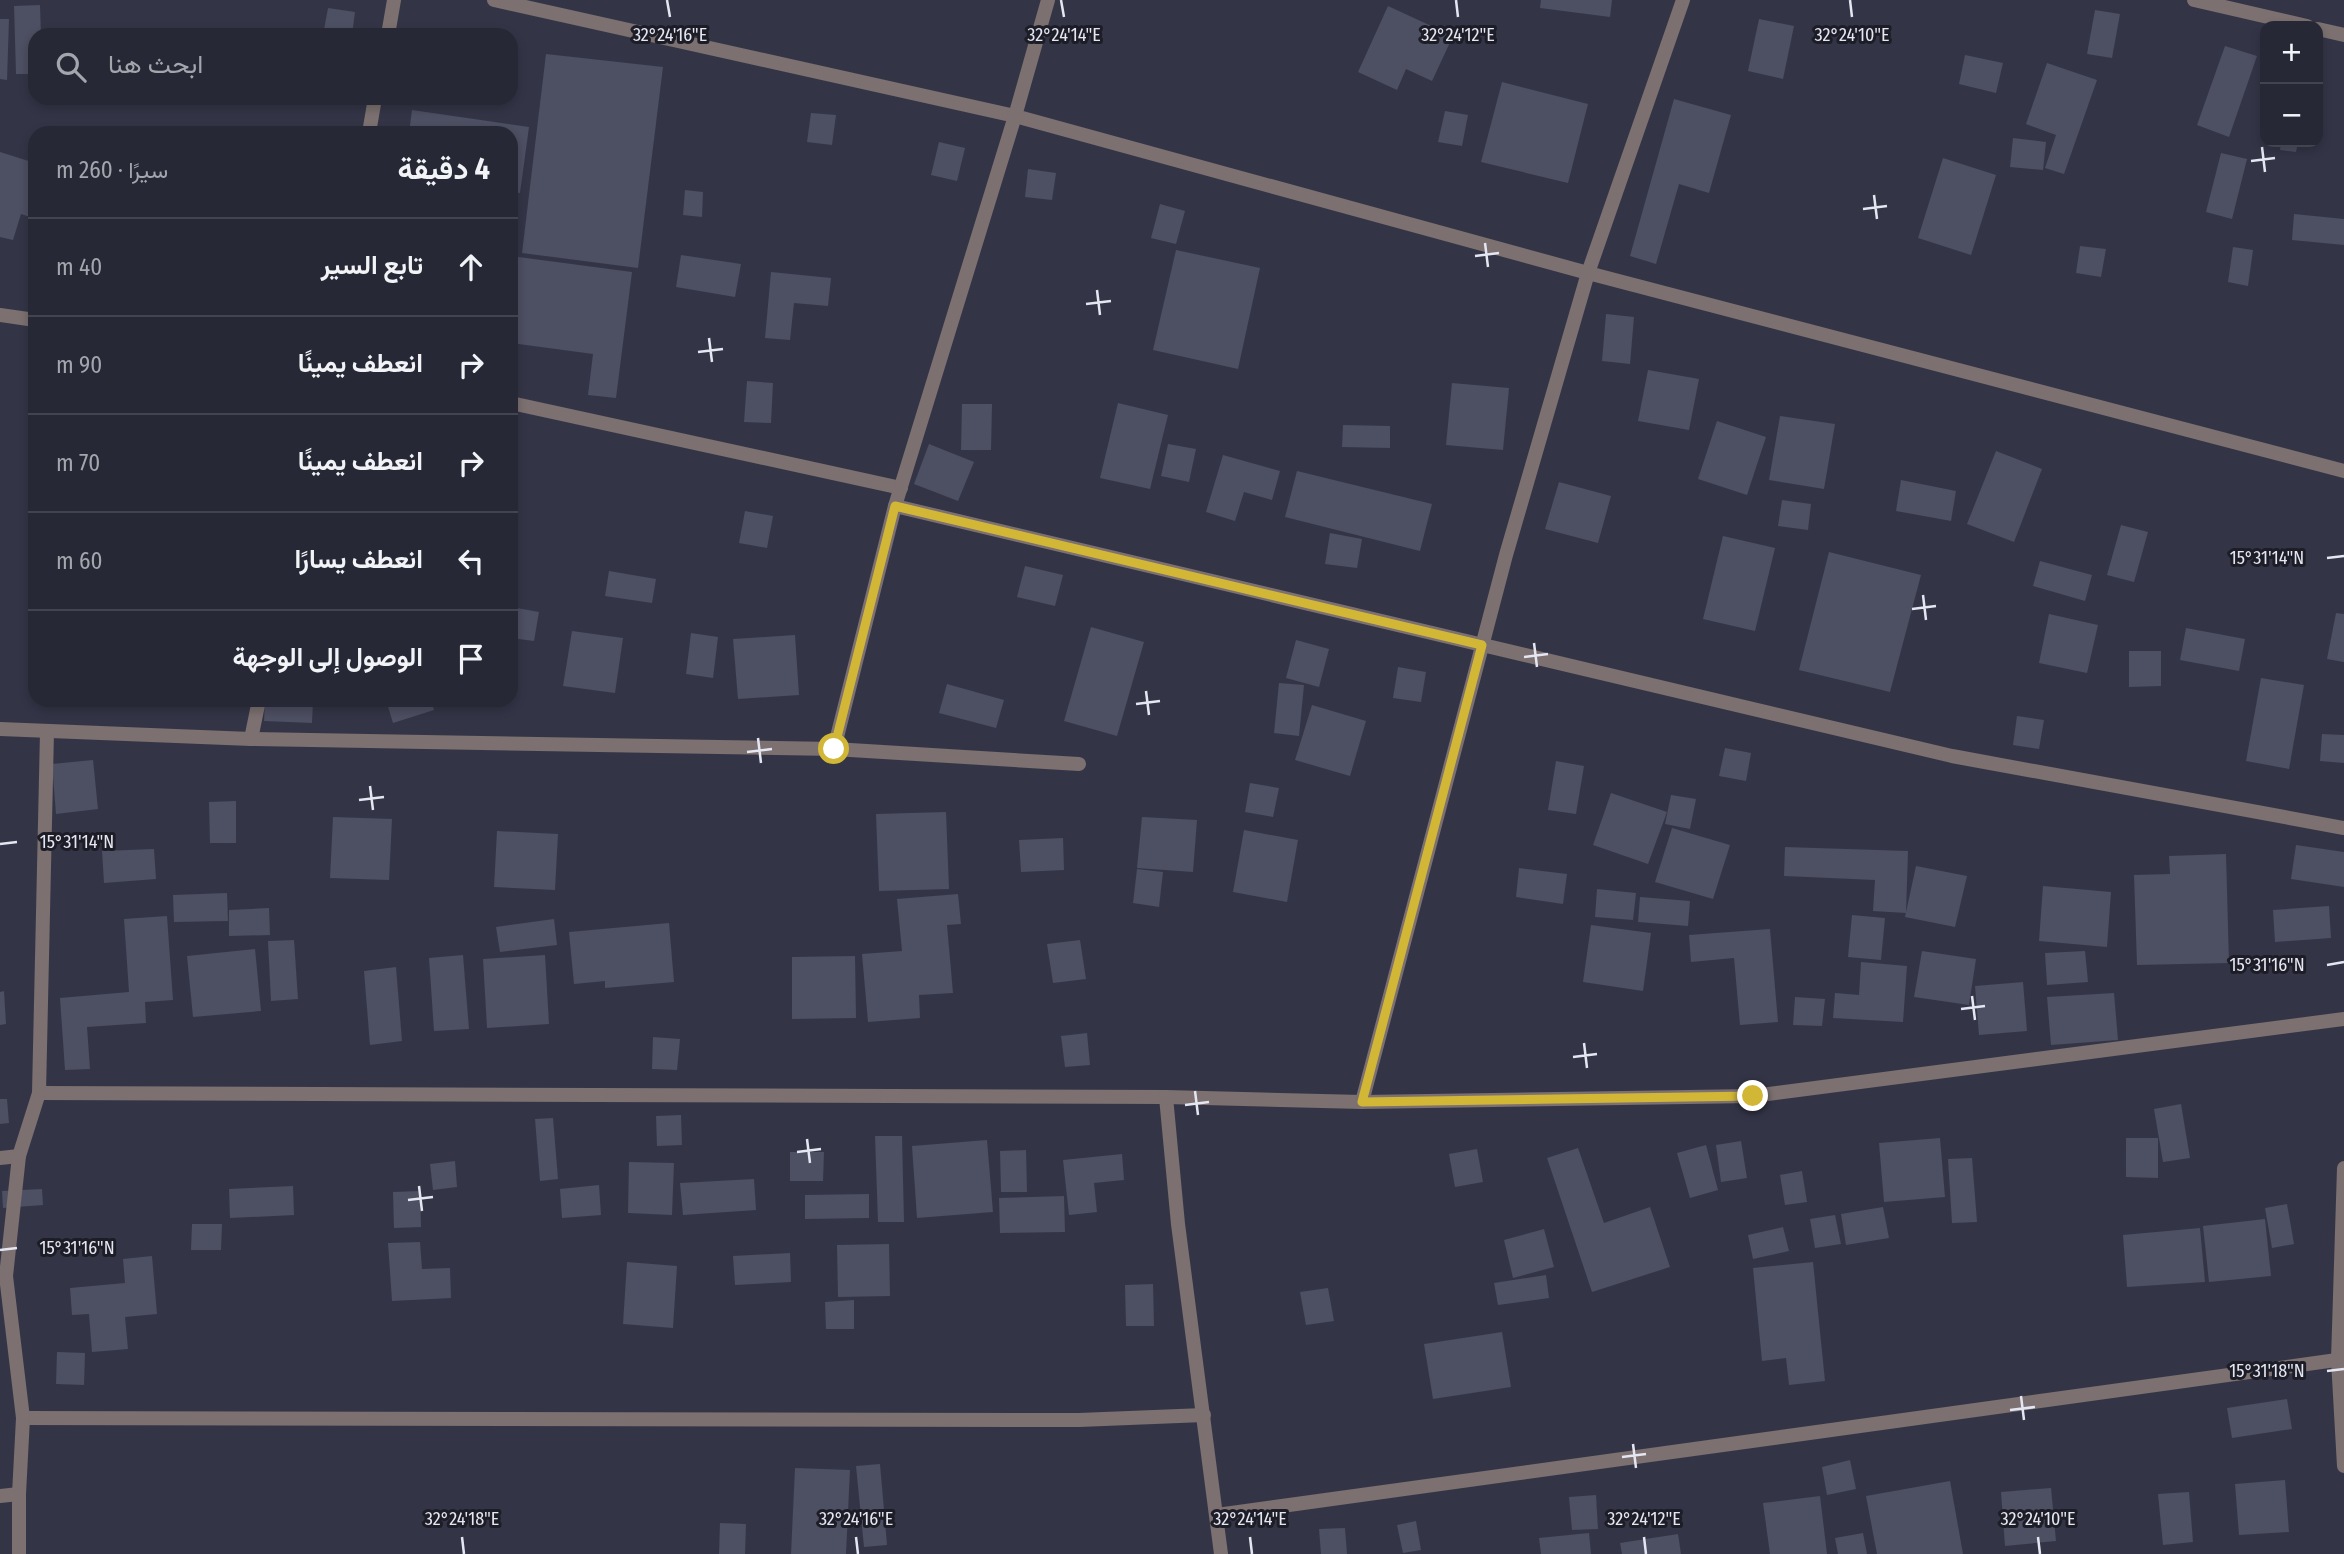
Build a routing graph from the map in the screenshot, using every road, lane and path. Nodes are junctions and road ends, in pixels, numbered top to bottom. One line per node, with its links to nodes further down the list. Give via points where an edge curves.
1 (394, 0): 7 (street)
2 (494, 0): 11 (street)
3 (1048, 0): 11 (street)
4 (1683, 0): 13 (street)
5 (2194, 0): 6 (street)
6 (2285, 21)
7 (389, 28)
8 (2323, 30): 9 (street)
9 (2344, 35)
10 (375, 105): 12 (street)
11 (1015, 116): 13 (street); 18 (street)
12 (370, 126)
13 (1588, 273): 17 (street); 20 (street)
14 (0, 314): 15 (street)
15 (28, 319)
16 (518, 406): 18 (street)
17 (2344, 471)
18 (901, 488): 19 (street)
19 (895, 506): 20 (street); 25 (street)
20 (1482, 645): 27 (street, via 1952,756); 31 (street)
21 (258, 707): 24 (street)
22 (0, 729): 23 (street)
23 (47, 732): 24 (street); 29 (street)
24 (251, 739): 25 (street)
25 (834, 749): 26 (street)
26 (1079, 764)
27 (2344, 828)
28 (2344, 1019): 31 (street, via 1753,1096)
29 (39, 1093): 30 (street); 32 (street)
30 (1166, 1097): 31 (street); 36 (street)
31 (1362, 1102)
32 (19, 1156): 33 (street); 37 (street, via 6,1276)
33 (0, 1158)
34 (2344, 1168): 35 (street)
35 (2341, 1359): 38 (street); 41 (street)
36 (1204, 1415): 37 (street, via 1079,1420); 41 (street)
37 (23, 1418): 39 (street)
38 (2344, 1466)
39 (19, 1494): 40 (street); 42 (street)
40 (0, 1496)
41 (1217, 1516): 43 (street)
42 (19, 1554)
43 (1220, 1554)

